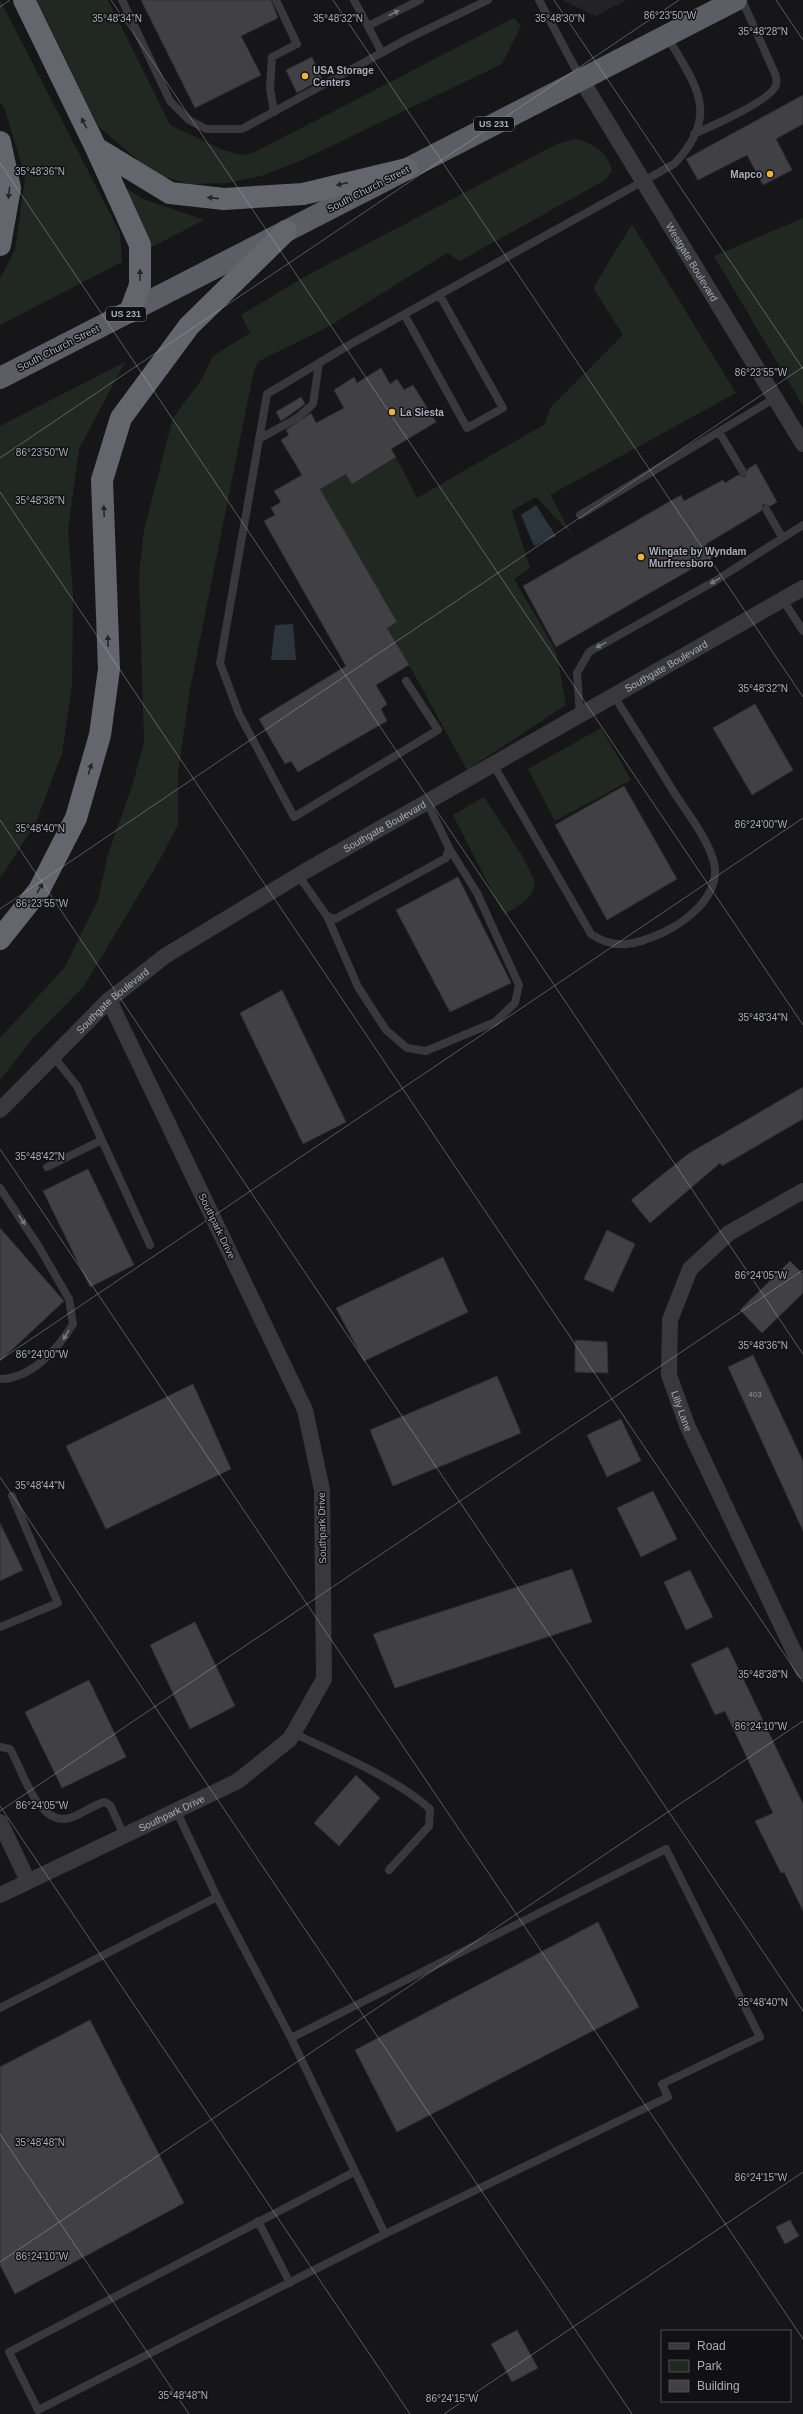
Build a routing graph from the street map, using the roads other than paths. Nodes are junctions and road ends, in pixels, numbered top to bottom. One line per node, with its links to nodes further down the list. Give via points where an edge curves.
1 (24, 0): 17 (highway, one-way to 1)
2 (122, 0): 14 (lane, via 170,101 189,120 206,129 242,129)
3 (276, 0): 14 (lane, via 297,44 272,57 270,89)
4 (354, 0): 10 (lane)
5 (420, 0): 10 (lane, one-way to 5)
6 (488, 0): 12 (lane)
7 (540, 0): 13 (lane)
8 (736, 0): 11 (highway, South Church Street / US 231)
9 (742, 0): 15 (lane, via 776,76 776,86 748,108)
10 (368, 26): 12 (lane)
11 (667, 35): 13 (highway, South Church Street / US 231); 15 (lane, via 701,101 700,119)
12 (382, 54): 14 (lane)
13 (581, 79): 18 (highway, South Church Street / US 231); 19 (street, Westgate Boulevard)
14 (274, 112)
15 (694, 134): 19 (lane, via 674,164)
16 (0, 142): 21 (highway, one-way to 21, via 10,188)
17 (96, 148): 18 (highway, one-way to 17, via 304,194 224,199 170,194); 23 (highway, one-way to 17, via 140,285 140,245)
18 (407, 169): 20 (highway, South Church Street / US 231)
19 (643, 180): 22 (lane); 27 (street, Westgate Boulevard)
20 (286, 231): 23 (highway, South Church Street / US 231); 47 (highway, one-way to 20, via 39,890 76,818 100,735 109,669 102,480 121,418 189,326)
21 (0, 245)
22 (439, 294): 24 (lane); 24 (lane, via 503,408 467,428)
23 (130, 312): 26 (highway, South Church Street / US 231)
24 (404, 314): 25 (lane)
25 (319, 362): 29 (lane, via 313,404 297,418); 29 (lane, via 266,394)
26 (0, 378)
27 (775, 398): 28 (lane); 30 (street, Westgate Boulevard)
28 (718, 432): 31 (lane); 33 (lane)
29 (259, 439): 39 (lane, via 220,663 239,714 294,817 438,730)
30 (803, 444)
31 (743, 472)
32 (766, 508): 35 (lane)
33 (580, 515)
34 (803, 525): 35 (lane)
35 (782, 537): 41 (lane, one-way to 41, via 716,581 589,652 577,673)
36 (803, 588): 37 (street, Southgate Boulevard)
37 (783, 600): 38 (lane); 40 (street, Southgate Boulevard)
38 (803, 631)
39 (406, 681)
40 (614, 696): 41 (street, Southgate Boulevard); 42 (lane, via 705,841 715,868 712,887 700,906 672,928 644,941 623,946 601,941 592,934)
41 (580, 715): 42 (street, Southgate Boulevard)
42 (493, 764): 43 (street, Southgate Boulevard)
43 (427, 802): 44 (lane); 45 (street, Southgate Boulevard)
44 (449, 848): 46 (lane, via 446,858 335,919); 46 (lane, via 477,893 519,985 515,1003 495,1022 426,1051 407,1048 386,1030 358,987)
45 (298, 876): 46 (lane); 48 (street, Southgate Boulevard, via 165,956)
46 (327, 916)
47 (0, 939)
48 (109, 1000): 49 (street, Southgate Boulevard); 60 (street, Southpark Drive, via 305,1410 322,1490 324,1679)
49 (53, 1056): 50 (street, Southgate Boulevard); 51 (lane, via 77,1086)
50 (0, 1110)
51 (102, 1140): 52 (lane); 55 (lane)
52 (47, 1167)
53 (0, 1188): 56 (lane, one-way to 56, via 40,1247 69,1299 73,1324 62,1341 35,1366 14,1379)
54 (803, 1191): 59 (street, Lilly Lane, via 729,1233 690,1268 670,1320 669,1375 687,1425)
55 (150, 1245)
56 (0, 1379)
57 (12, 1496): 58 (lane, via 58,1603)
58 (0, 1627)
59 (803, 1671)
60 (293, 1733): 62 (street, Southpark Drive, via 290,1739 238,1781); 65 (lane, via 393,1783 417,1797 430,1809 429,1826)
61 (0, 1747): 64 (lane, via 10,1749 33,1796 44,1811 53,1817 66,1819 105,1802 110,1805)
62 (176, 1810): 64 (street, Southpark Drive); 68 (lane)
63 (0, 1822): 66 (street)
64 (124, 1835): 66 (street, Southpark Drive)
65 (389, 1870)
66 (28, 1881): 67 (street, Southpark Drive)
67 (0, 1895)
68 (217, 1897): 69 (lane); 70 (lane)
69 (0, 2008)
70 (291, 2038): 71 (lane); 73 (lane, via 666,1849 760,2037 662,2084 668,2097)
71 (354, 2172): 72 (lane); 73 (lane)
72 (258, 2221): 74 (lane); 74 (lane, via 10,2352 38,2410)
73 (385, 2234): 74 (lane)
74 (290, 2283)

